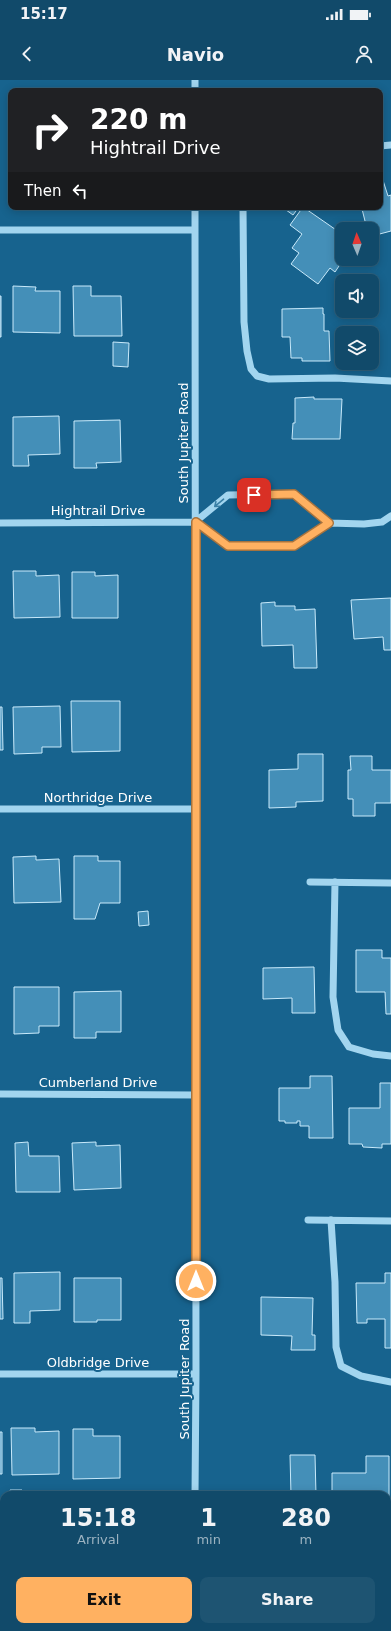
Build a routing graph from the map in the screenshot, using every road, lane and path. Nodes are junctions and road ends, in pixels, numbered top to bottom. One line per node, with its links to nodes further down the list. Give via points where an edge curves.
1 (195, 210): 4 (street, South Jupiter Road)
2 (243, 210): 5 (street, via 244,322 251,369 257,376 269,379 335,378)
3 (0, 230): 4 (street)
4 (195, 230): 7 (street, South Jupiter Road)
5 (391, 381)
6 (391, 516): 9 (street, via 382,522)
7 (196, 522): 8 (street, Hightrail Drive); 9 (street, via 228,546 294,546); 9 (street, one-way to 7, via 294,494 228,496); 11 (street, South Jupiter Road)
8 (0, 523)
9 (329, 523)
10 (0, 809): 11 (street, Northridge Drive)
11 (196, 810): 17 (street, South Jupiter Road)
12 (310, 882): 13 (street)
13 (335, 882): 14 (street); 15 (street, via 332,997 338,1030 349,1047)
14 (391, 883)
15 (391, 1056)
16 (0, 1094): 17 (street, Cumberland Drive)
17 (196, 1095): 22 (street, South Jupiter Road)
18 (308, 1220): 19 (street)
19 (331, 1220): 20 (street); 23 (street, via 336,1347 342,1366 361,1376)
20 (391, 1221)
21 (0, 1374): 22 (street, Oldbridge Drive)
22 (196, 1374): 24 (street, South Jupiter Road)
23 (391, 1382)
24 (195, 1491)

